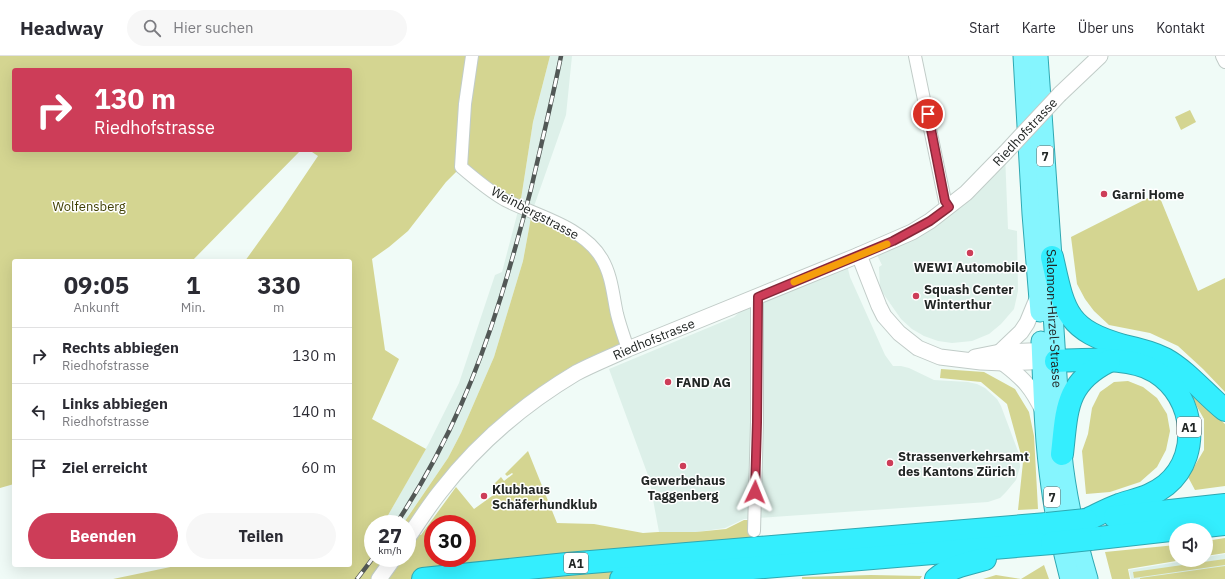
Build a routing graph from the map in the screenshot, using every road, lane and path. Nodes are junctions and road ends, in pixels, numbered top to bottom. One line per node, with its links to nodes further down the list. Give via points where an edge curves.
1 (472, 56): 14 (street, Weinbergstrasse, via 465,104 461,167 504,199 565,227 592,245 608,273)
2 (915, 56): 8 (street, via 945,201)
3 (1024, 56): 11 (main road, Salomon-Hirzel-Strasse / 7)
4 (1038, 56): 10 (main road, Salomon-Hirzel-Strasse / 7)
5 (1100, 56): 8 (street, Riedhofstrasse, bridge, via 1060,94 971,188)
6 (1222, 56): 7 (street)
7 (1225, 62)
8 (949, 207): 9 (street, Riedhofstrasse, via 912,232)
9 (859, 255): 12 (street, Riedhofstrasse); 16 (street, via 879,306 898,333 910,343 928,353 951,359)
10 (1052, 257): 13 (highway, via 1064,306 1073,319 1090,334); 15 (main road, Salomon-Hirzel-Strasse / 7)
11 (1039, 293): 15 (main road, Salomon-Hirzel-Strasse / 7); 16 (street, via 1027,323)
12 (758, 297): 14 (street, Riedhofstrasse); 25 (street)
13 (1125, 346): 15 (highway); 18 (highway, via 1149,352 1166,360 1188,376)
14 (628, 349): 23 (street, Riedhofstrasse, via 571,376 506,422 459,469)
15 (1049, 356): 16 (street); 17 (highway, A1); 19 (main road, Salomon-Hirzel-Strasse / 7); 20 (main road, Salomon-Hirzel-Strasse / 7)
16 (1001, 358): 19 (street, via 1030,388)
17 (1109, 361): 20 (highway, via 1088,373 1075,390 1068,408); 24 (highway, A1, via 1134,363 1168,382 1185,408 1190,428 1189,438 1184,460 1166,485 1146,497 1120,505)
18 (1225, 410)
19 (1044, 414): 34 (main road, Salomon-Hirzel-Strasse / 7, via 1052,495)
20 (1062, 454): 35 (main road, Salomon-Hirzel-Strasse / 7, via 1064,477)
21 (1225, 505): 24 (highway, A1)
22 (1225, 524): 24 (highway, A1)
23 (416, 526)
24 (1088, 530): 26 (highway, A1, bridge)
25 (754, 531)
26 (1047, 537): 28 (highway, A1); 30 (highway, A1, via 591,562); 33 (highway, A1, via 950,569)
27 (388, 567): 29 (street)
28 (719, 570): 31 (highway, A1); 32 (highway, A1)
29 (379, 579)
30 (423, 579)
31 (621, 579)
32 (744, 579)
33 (936, 579)
34 (1070, 579)
35 (1088, 579)

